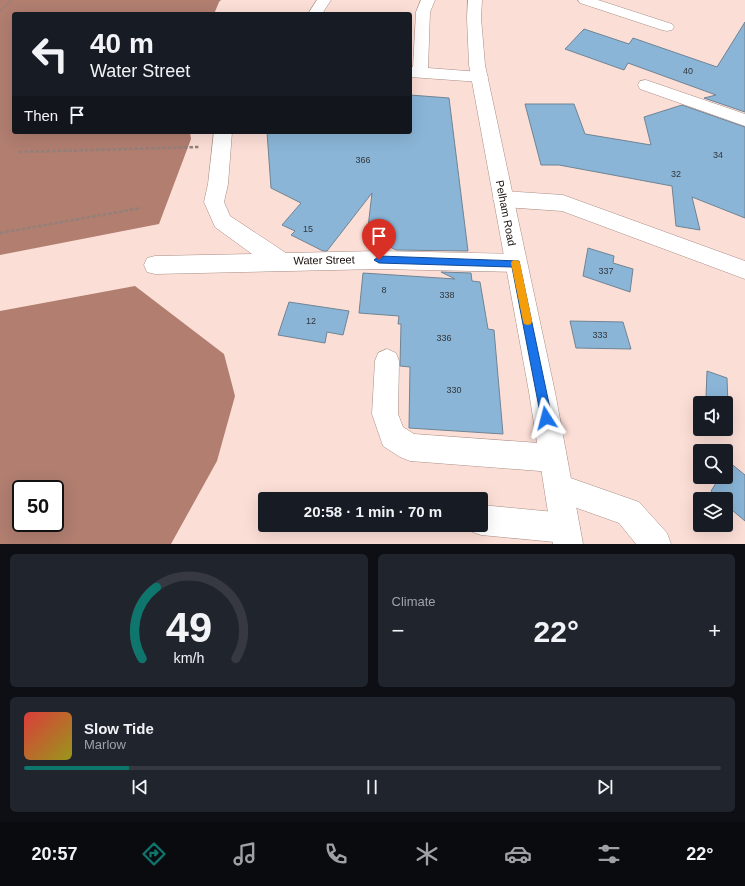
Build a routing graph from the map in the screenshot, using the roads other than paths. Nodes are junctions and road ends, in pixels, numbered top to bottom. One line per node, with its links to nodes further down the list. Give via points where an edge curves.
1 (324, 0): 5 (main road)
2 (428, 0): 7 (main road, via 423,12)
3 (475, 0): 8 (main road, Pelham Road, via 474,18)
4 (585, 0): 6 (main road)
5 (316, 12)
6 (667, 27)
7 (415, 72): 8 (main road)
8 (480, 77): 12 (main road, Pelham Road)
9 (646, 85): 10 (main road)
10 (745, 120)
11 (222, 139): 13 (main road, via 214,202 222,221)
12 (503, 198): 14 (main road, Pelham Road); 16 (main road, via 563,204)
13 (281, 261): 14 (main road, Water Street); 15 (main road, Water Street)
14 (516, 263): 18 (main road, Pelham Road)
15 (155, 265)
16 (745, 270)
17 (387, 361): 18 (main road, via 385,414 393,436 410,447)
18 (553, 458): 19 (main road, Pelham Road)
19 (559, 488): 21 (main road, Pelham Road); 22 (main road, via 628,512)
20 (488, 521): 21 (main road)
21 (567, 536)
22 (656, 544)

